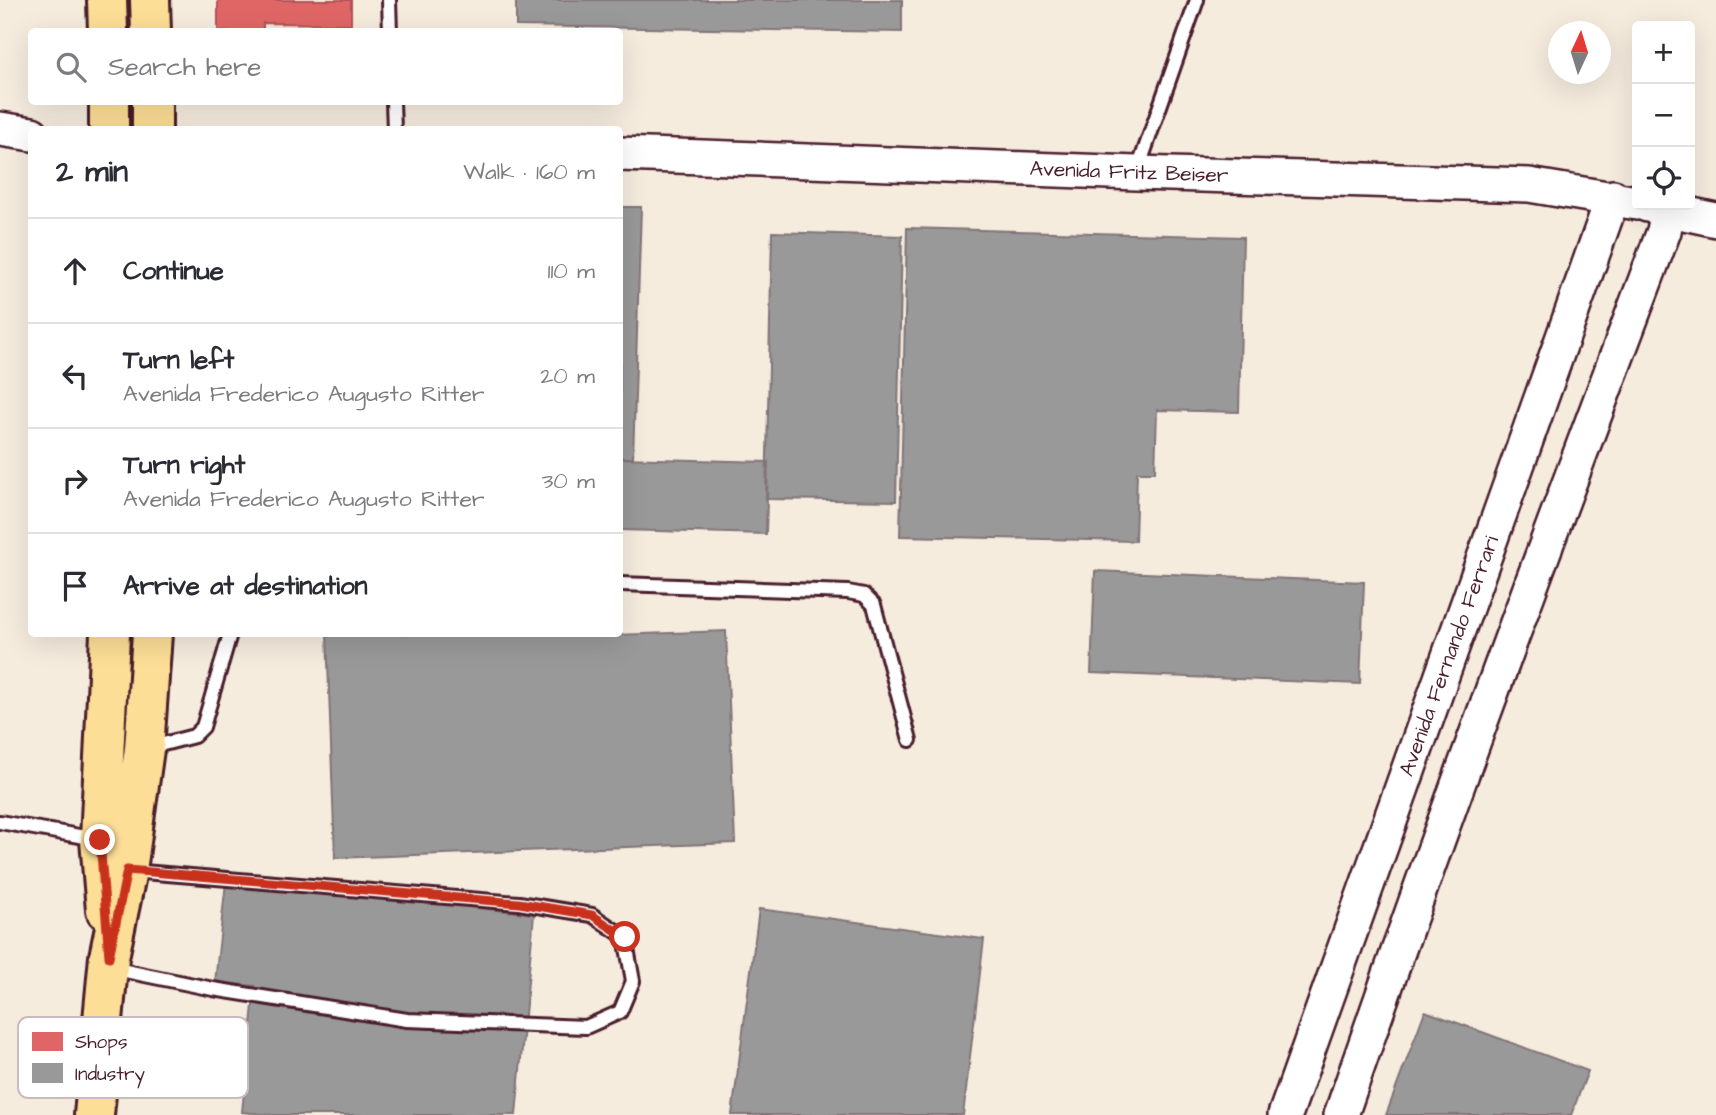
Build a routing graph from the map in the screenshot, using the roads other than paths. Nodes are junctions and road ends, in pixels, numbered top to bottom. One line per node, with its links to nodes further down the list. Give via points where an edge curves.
1 (107, 0): 5 (main road)
2 (150, 0): 6 (main road)
3 (388, 0): 7 (lane)
4 (1197, 0): 17 (lane)
5 (108, 28)
6 (151, 28)
7 (390, 28)
8 (109, 105): 11 (main road)
9 (152, 105): 12 (main road)
10 (393, 105): 13 (lane)
11 (108, 126)
12 (152, 126)
13 (394, 126)
14 (0, 129): 15 (main road)
15 (28, 134)
16 (623, 153): 17 (main road, Avenida Fritz Beiser)
17 (1137, 173): 18 (main road, Avenida Fritz Beiser, via 1529,185)
18 (1632, 202)
19 (1638, 210): 23 (main road, Avenida Fernando Ferrari)
20 (1646, 210): 24 (main road, via 1664,231)
21 (1669, 210): 22 (main road, Avenida Fritz Beiser)
22 (1716, 220)
23 (1497, 520): 24 (main road); 34 (main road, Avenida Fernando Ferrari)
24 (1548, 539): 36 (main road)
25 (623, 584): 29 (lane, via 864,595 874,605)
26 (110, 637): 32 (main road)
27 (152, 637): 30 (main road)
28 (229, 637): 30 (lane, via 203,727 194,736)
29 (910, 740)
30 (144, 749): 33 (main road)
31 (0, 822): 32 (lane)
32 (100, 840): 35 (main road)
33 (127, 870): 35 (main road); 35 (lane, via 519,903 592,915 625,937 633,981 620,1012 586,1027 407,1020 213,989)
34 (1341, 955): 36 (main road); 38 (main road, Avenida Fernando Ferrari)
35 (109, 963): 37 (main road)
36 (1391, 968): 39 (main road)
37 (104, 1017)
38 (1285, 1115)
39 (1341, 1115)

